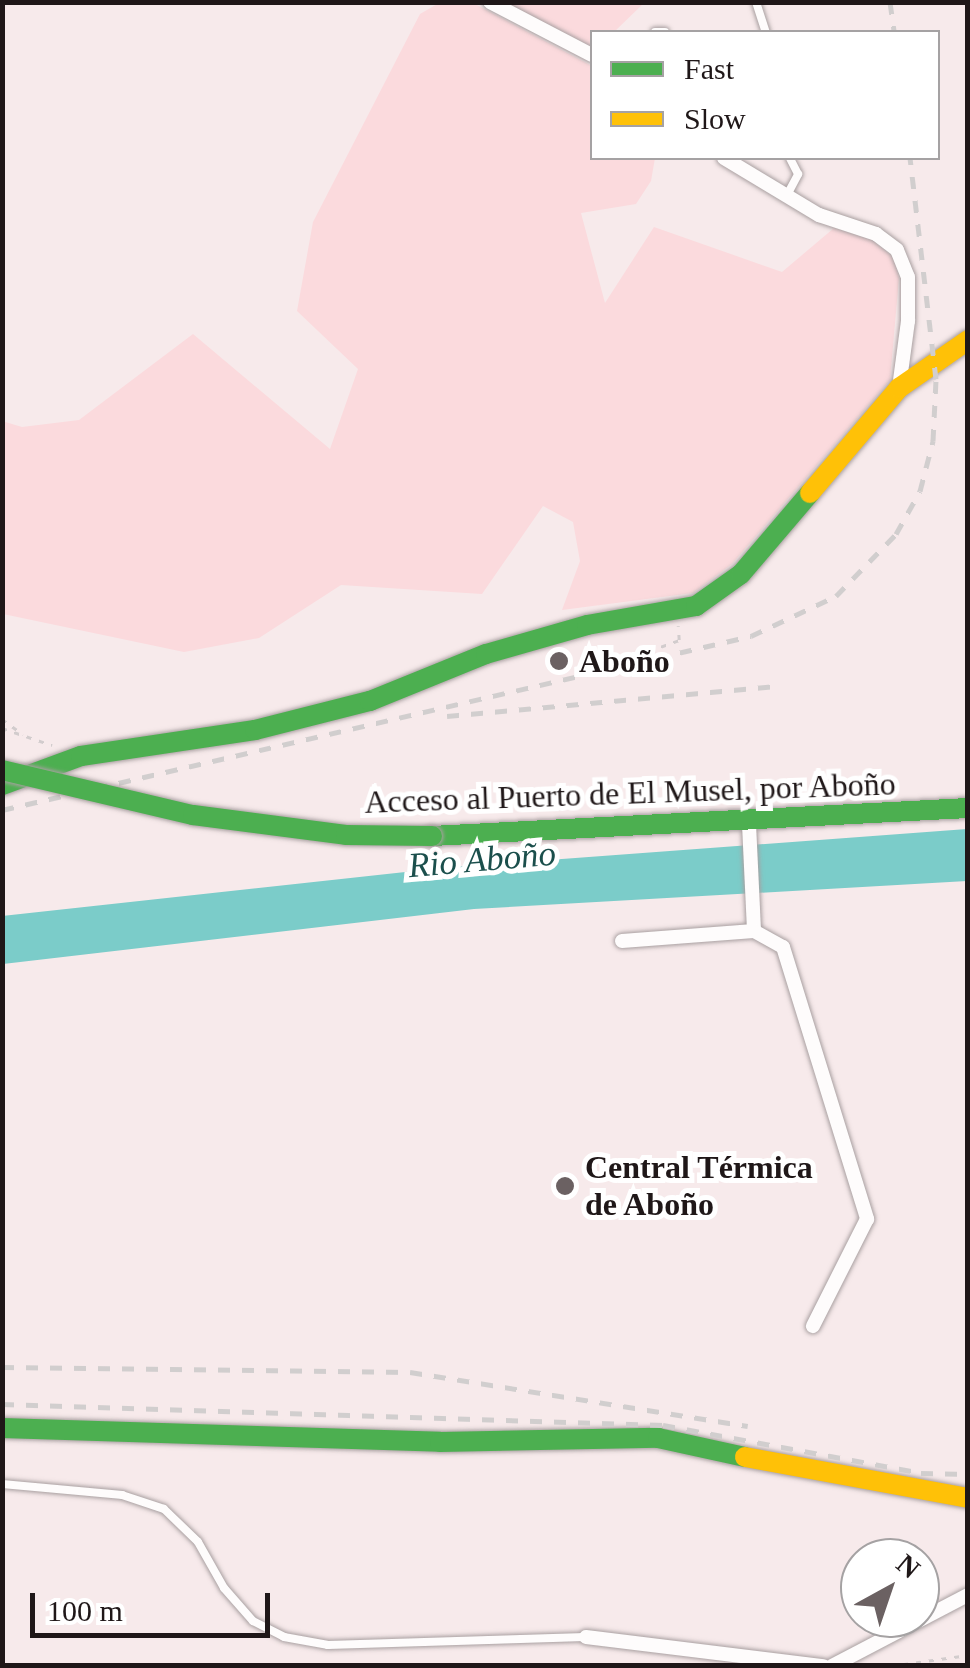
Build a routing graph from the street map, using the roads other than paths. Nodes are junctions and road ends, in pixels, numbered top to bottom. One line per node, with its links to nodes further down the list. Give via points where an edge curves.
1 (490, 2): 4 (street)
2 (756, 2): 3 (lane)
3 (765, 30)
4 (590, 54)
5 (727, 160): 7 (street)
6 (791, 160): 7 (lane, via 798,174)
7 (786, 197): 9 (street, via 876,234 897,250 908,277)
8 (968, 340): 9 (street)
9 (898, 388): 11 (street, via 742,574 696,606 586,624 486,654 370,702 255,730 81,756)
10 (2, 770): 13 (street, Acceso al Puerto de El Musel, por Aboño, bridge, via 193,815 346,835)
11 (2, 785)
12 (968, 808): 13 (street, Acceso al Puerto de El Musel, por Aboño)
13 (750, 830): 14 (street)
14 (754, 931): 15 (street); 16 (street, via 783,947 798,982 867,1219)
15 (622, 941)
16 (812, 1326)
17 (2, 1428): 19 (street, via 440,1442 658,1438 851,1481)
18 (2, 1484): 21 (lane, via 75,1488 164,1509 198,1542 253,1621 284,1637 328,1646)
19 (968, 1498)
20 (968, 1594): 23 (street)
21 (586, 1636): 22 (street)
22 (823, 1666)
23 (832, 1666)

